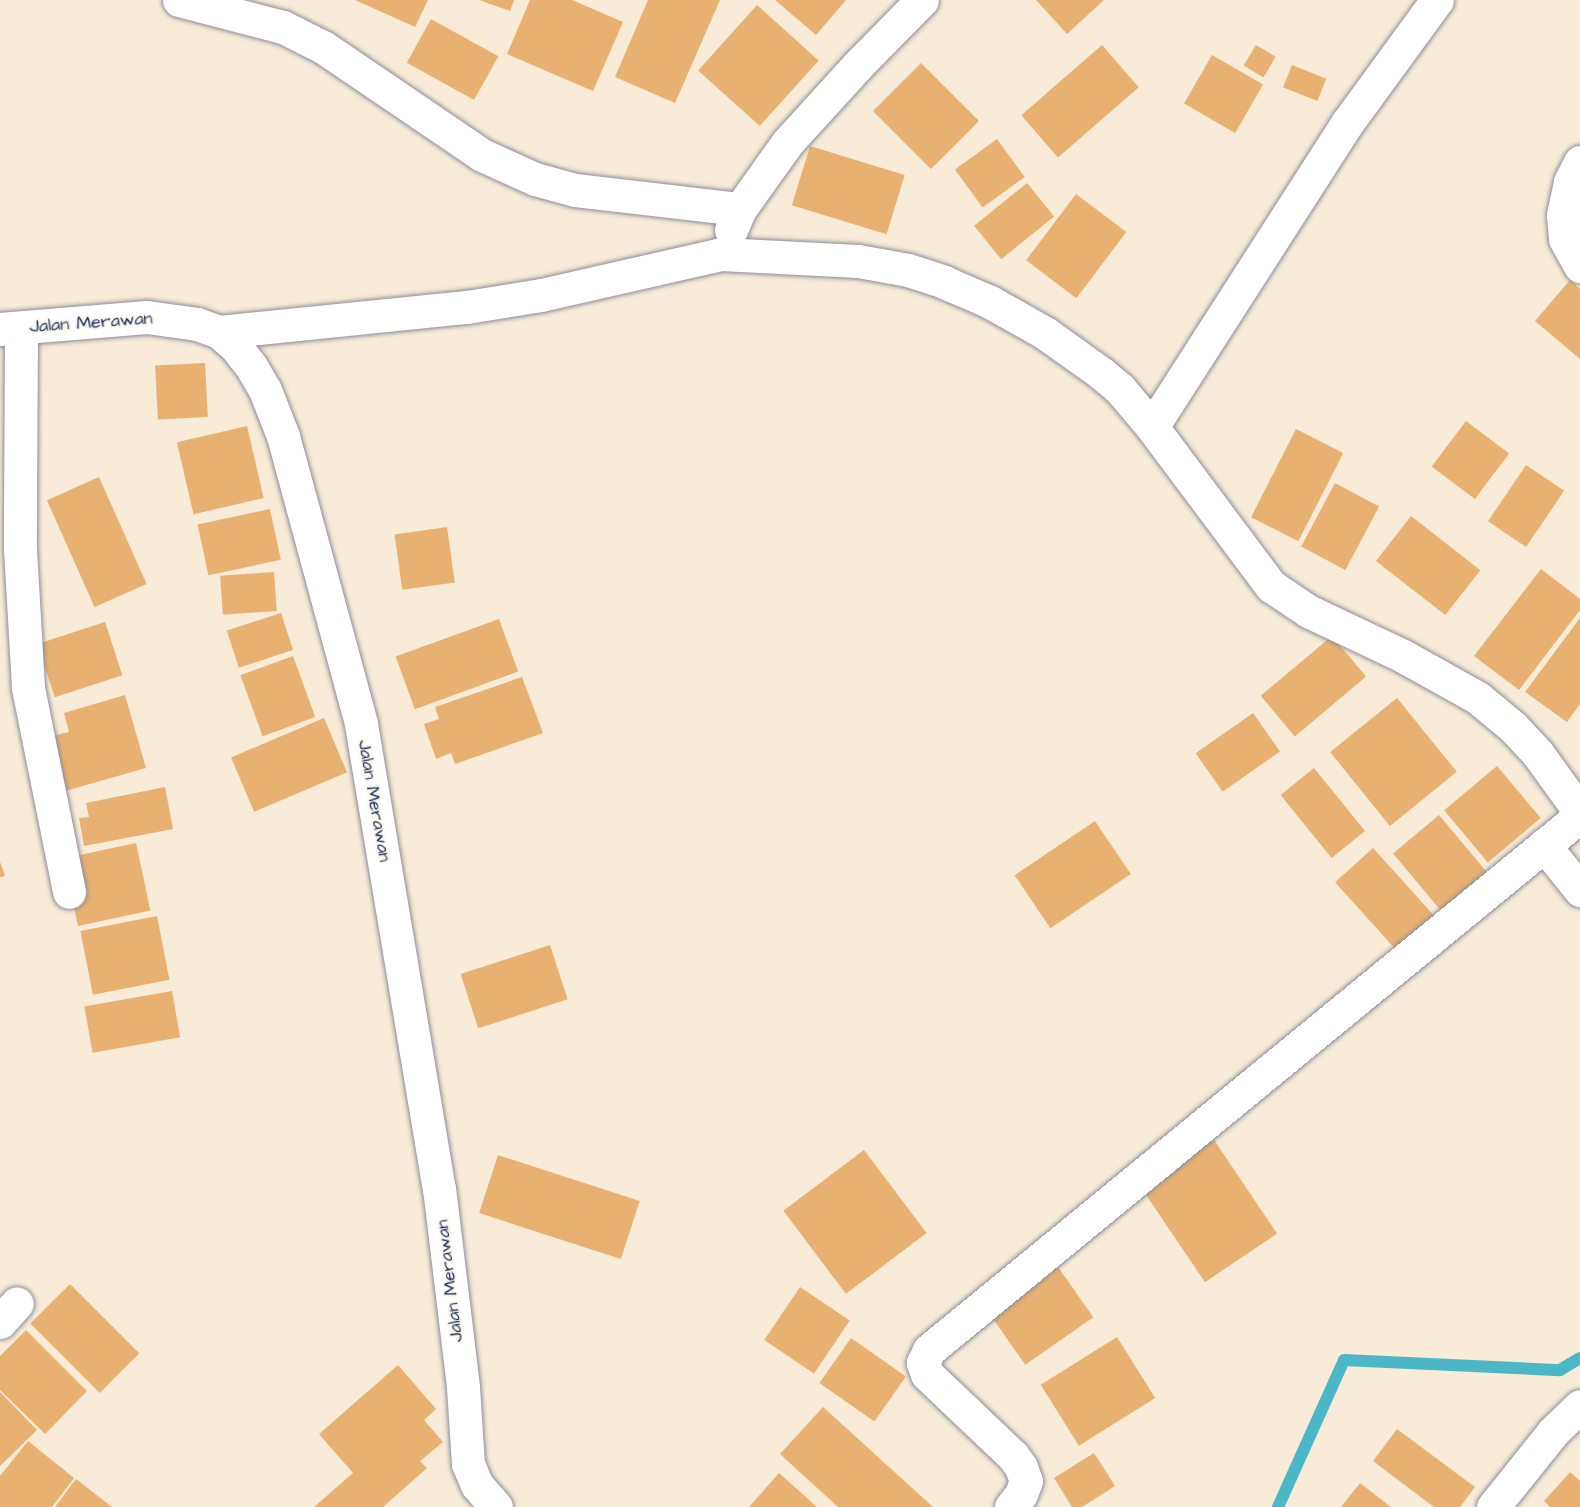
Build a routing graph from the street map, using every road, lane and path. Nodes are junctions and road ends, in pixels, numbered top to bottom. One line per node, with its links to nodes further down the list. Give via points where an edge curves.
1 (179, 0): 5 (street, via 283,27 323,47 482,155 535,179 575,190)
2 (922, 0): 5 (street, via 787,143)
3 (1437, 0): 10 (street, via 1348,122)
4 (1580, 162): 7 (street, via 1570,182 1563,214 1565,239)
5 (740, 209): 6 (street)
6 (721, 254): 9 (street, via 540,295 467,307); 10 (street, via 858,261 908,270 944,282 1045,333 1120,389)
7 (1580, 266)
8 (10, 329): 9 (street, Jalan Merawan, via 147,317 197,324); 14 (street, via 28,688)
9 (219, 332): 16 (street, Jalan Merawan, via 251,366 283,436 361,724 438,1188 463,1387 468,1464 477,1485)
10 (1152, 427): 11 (street, via 1271,586 1308,611 1403,656 1478,698 1538,754)
11 (1580, 814): 12 (street)
12 (1544, 845): 13 (street); 17 (street, via 929,1350 923,1363 927,1374 1021,1467 1026,1481)
13 (1580, 890)
14 (69, 892)
15 (1580, 1406): 18 (street, via 1553,1432)
16 (495, 1507)
17 (1011, 1507)
18 (1493, 1507)

